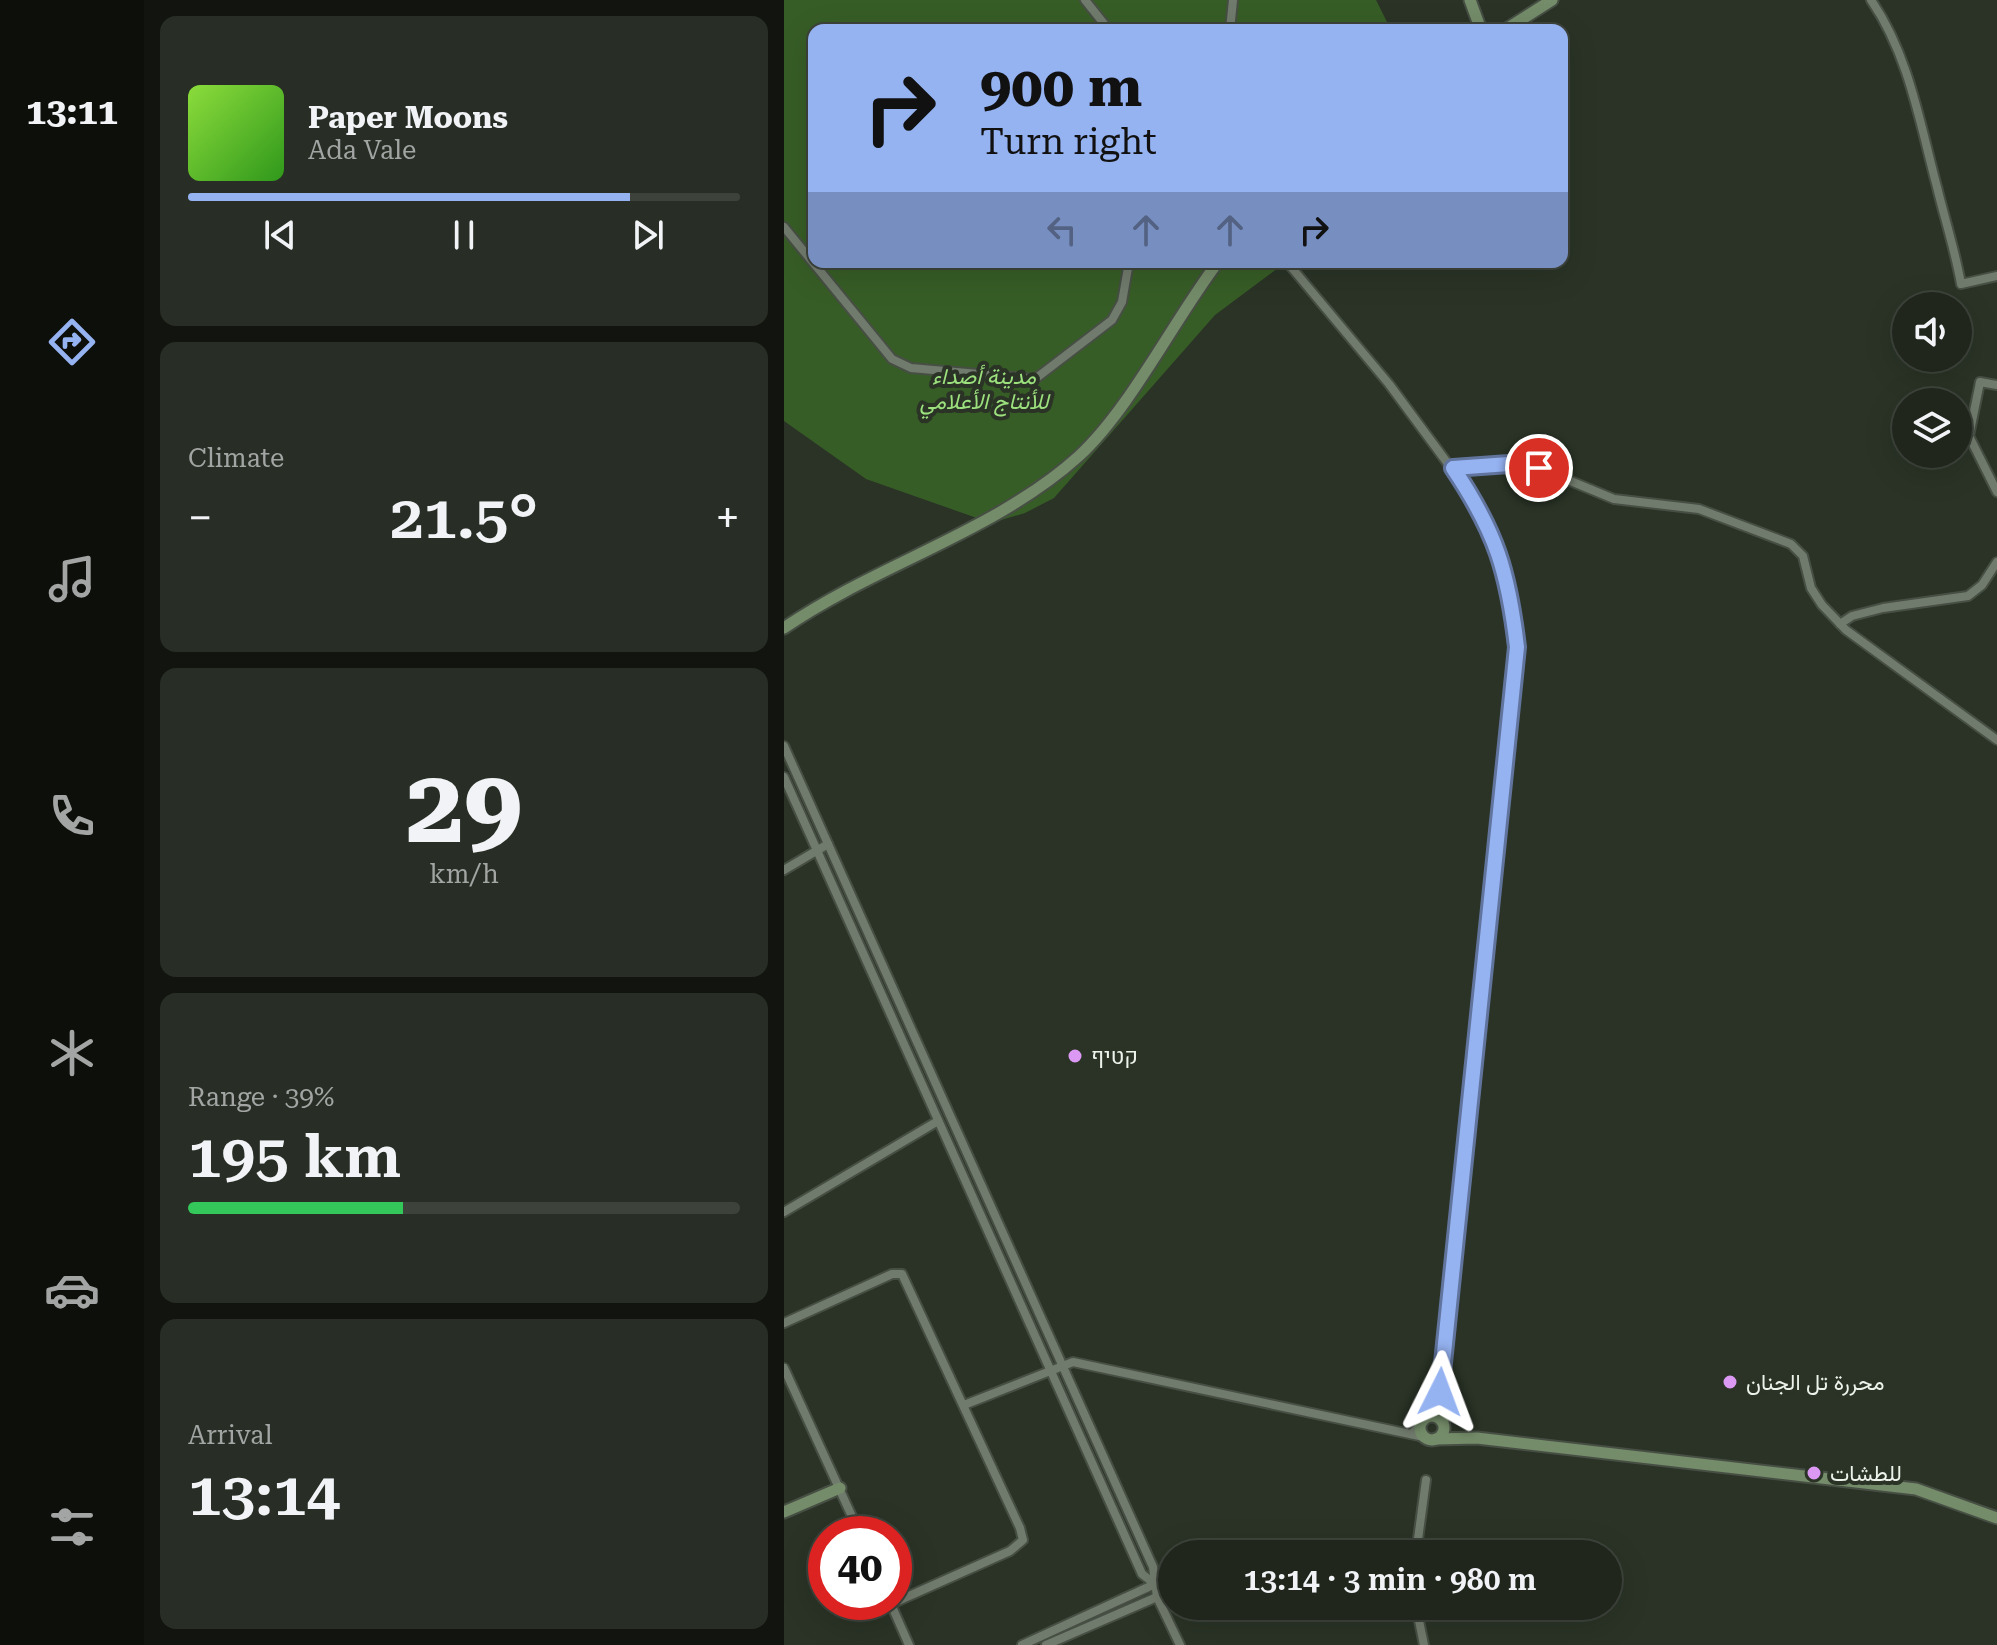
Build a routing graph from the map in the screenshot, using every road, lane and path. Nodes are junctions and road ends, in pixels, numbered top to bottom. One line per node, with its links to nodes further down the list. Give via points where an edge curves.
1 (1085, 0): 6 (street)
2 (1233, 0): 7 (street)
3 (1470, 0): 8 (street)
4 (1552, 0): 9 (street)
5 (1871, 0): 16 (street, via 1908,78 1953,236 1961,284)
6 (1104, 24)
7 (1231, 24)
8 (1479, 24)
9 (1514, 24)
10 (784, 227): 11 (street)
11 (808, 256)
12 (818, 268): 13 (street, via 892,359 911,368 1027,380 1044,375 1112,320 1122,302)
13 (1128, 268)
14 (1214, 268): 22 (street, via 1110,421 1081,454 1013,502)
15 (1292, 268): 18 (street)
16 (1997, 276)
17 (1997, 385): 19 (street, via 1980,382 1969,436)
18 (1453, 468): 21 (street, via 1539,468 1614,499 1699,509 1750,526 1798,549 1811,588); 32 (street, via 1498,545 1517,647)
19 (1997, 492)
20 (1997, 562): 21 (street, via 1968,596 1872,611)
21 (1840, 624): 23 (street)
22 (784, 628)
23 (1997, 740)
24 (784, 746): 26 (street)
25 (784, 777): 27 (street)
26 (828, 844): 27 (street); 33 (street)
27 (817, 851): 28 (street); 29 (street)
28 (784, 870)
29 (938, 1121): 30 (street); 35 (street)
30 (784, 1212)
31 (784, 1323): 36 (street, via 902,1274)
32 (1441, 1360): 37 (street); 38 (street)
33 (1062, 1364): 35 (street); 38 (street, via 1117,1369 1411,1434); 46 (street, via 1153,1567)
34 (784, 1368): 41 (street)
35 (1051, 1370): 36 (street); 46 (street, via 1142,1574)
36 (964, 1405): 47 (street, via 1023,1540 1010,1551)
37 (1443, 1423): 38 (street, via 1443,1433); 38 (street, via 1433,1416); 39 (street)
38 (1426, 1431): 39 (street)
39 (1477, 1438): 44 (street, via 1916,1489)
40 (1426, 1480): 45 (street)
41 (840, 1488): 42 (street); 43 (street)
42 (784, 1512)
43 (852, 1516)
44 (1997, 1518)
45 (1418, 1540)
46 (1155, 1584): 48 (street); 52 (street)
47 (912, 1593)
48 (1157, 1597): 53 (street); 54 (street)
49 (898, 1620): 51 (street)
50 (1419, 1620): 55 (street)
51 (909, 1645)
52 (1022, 1645)
53 (1046, 1645)
54 (1180, 1645)
55 (1424, 1645)

